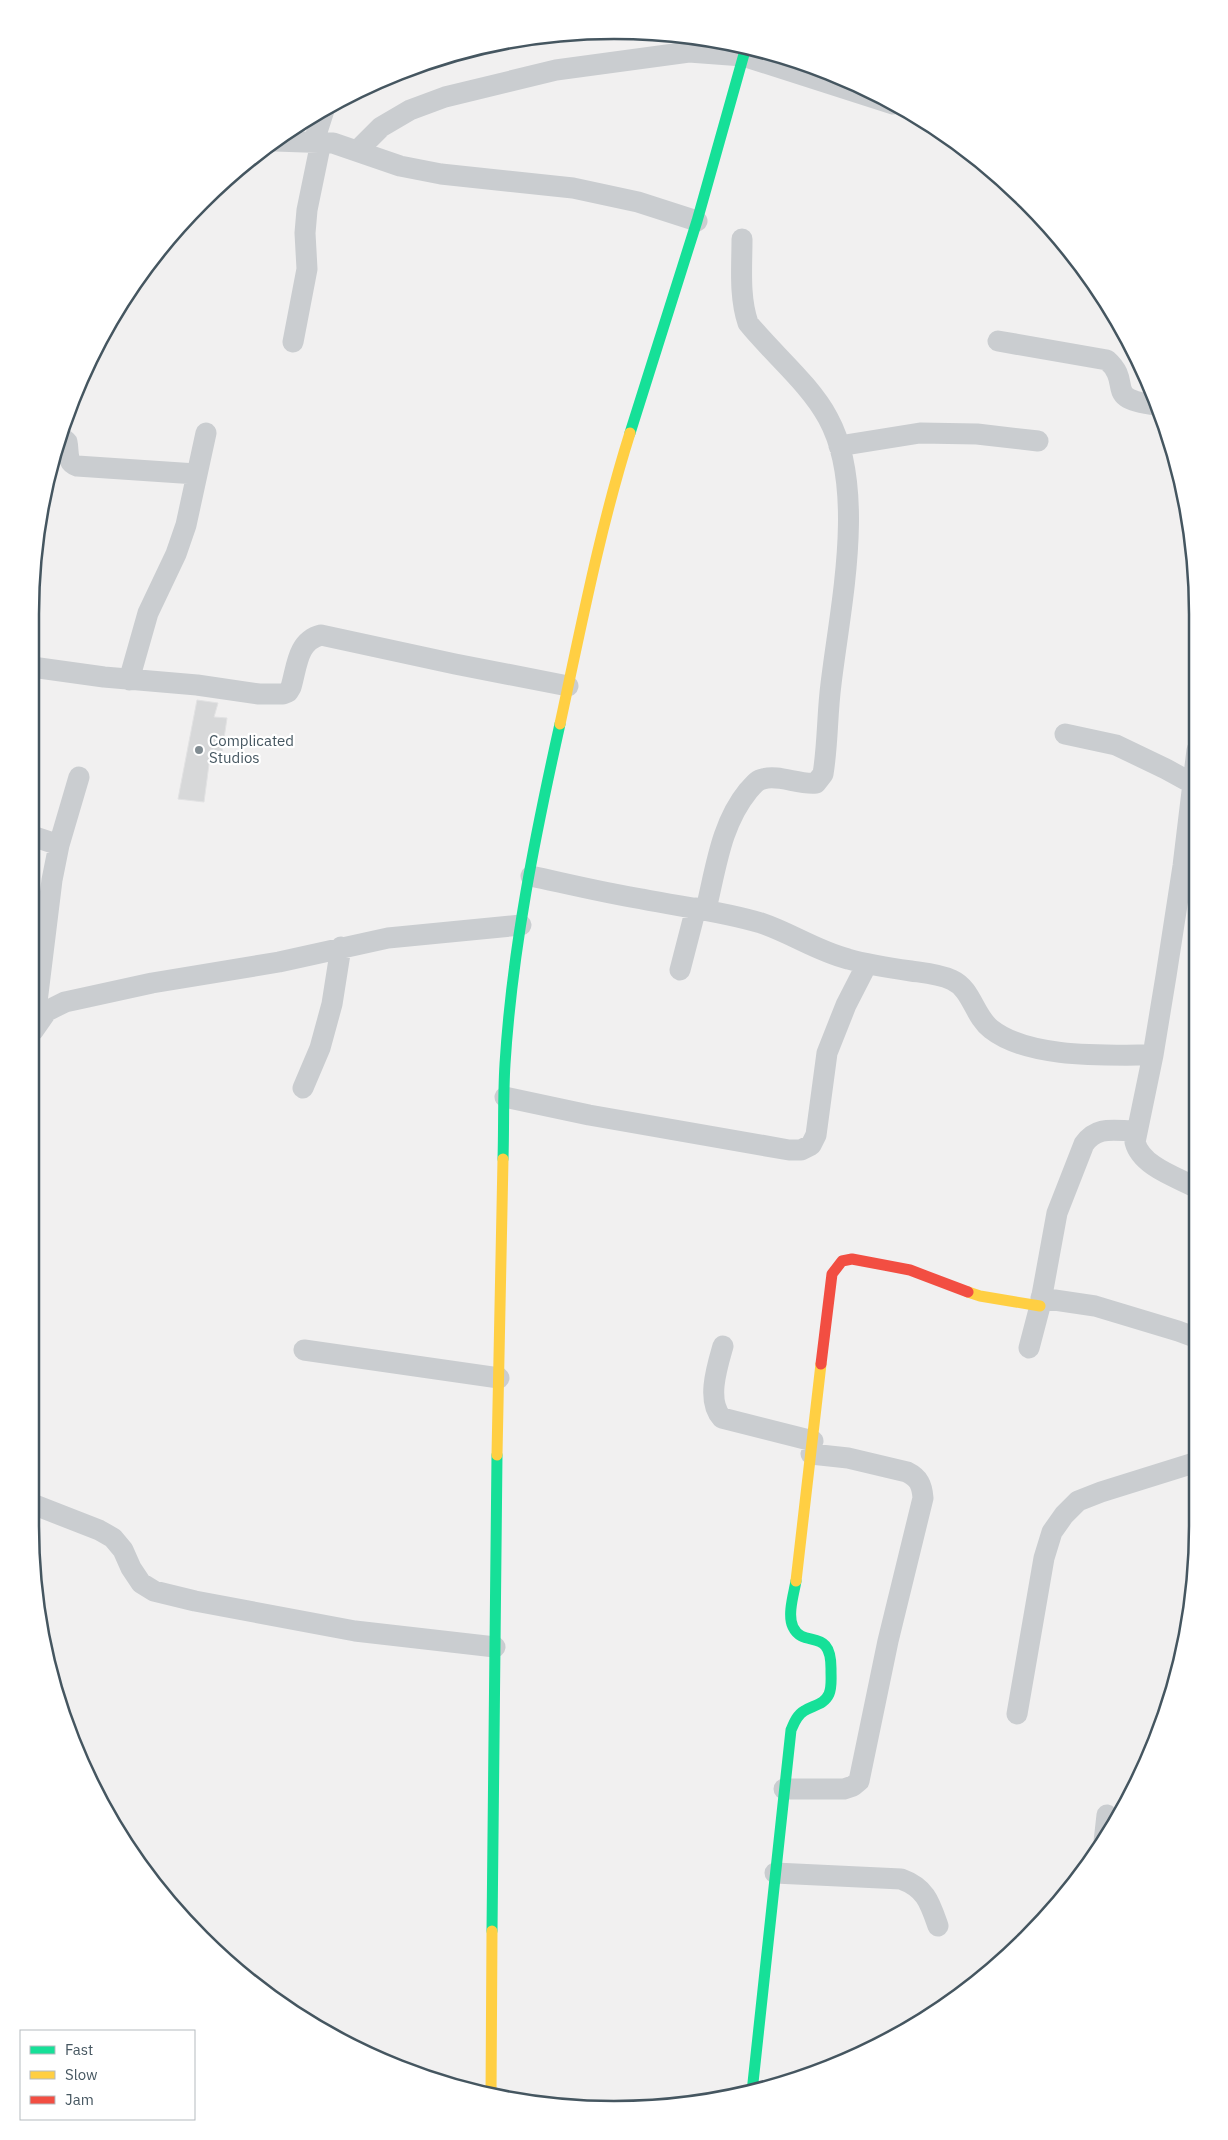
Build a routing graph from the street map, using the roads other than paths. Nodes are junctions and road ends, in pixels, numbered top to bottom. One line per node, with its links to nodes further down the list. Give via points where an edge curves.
1 (735, 52): 8 (street, via 689,52 556,70 508,80 410,110 382,127)
2 (744, 54): 9 (street)
3 (758, 57): 4 (street)
4 (841, 86)
5 (322, 118): 7 (street)
6 (287, 141): 7 (street)
7 (318, 141): 8 (street); 12 (street, via 306,210 307,269)
8 (358, 150): 9 (street, via 400,166 441,174 600,193)
9 (697, 221): 21 (street, via 615,480)
10 (742, 239): 17 (street, via 742,294 748,323 816,400 828,417)
11 (998, 341): 13 (street, via 1107,360 1114,366 1126,399)
12 (293, 342)
13 (1149, 404)
14 (206, 433): 18 (street)
15 (65, 440): 18 (street, via 72,465)
16 (1038, 441): 17 (street, via 977,434 920,433)
17 (839, 446): 29 (street, via 846,482 846,575 823,774 816,783 809,784 767,778 756,781 733,812)
18 (196, 474): 20 (street, via 186,525 148,613)
19 (39, 668): 20 (street)
20 (129, 680): 21 (street, via 283,694 291,687 306,642 321,634)
21 (568, 686): 28 (street, via 542,804)
22 (1065, 734): 24 (street, via 1116,745)
23 (79, 777): 27 (street)
24 (1189, 781)
25 (1189, 825): 35 (street)
26 (39, 838): 27 (street)
27 (59, 844): 34 (street, via 47,917)
28 (531, 876): 29 (street); 30 (street)
29 (701, 909): 32 (street, via 761,923 822,950); 33 (street)
30 (521, 925): 31 (street, via 436,932); 37 (street, via 509,1018)
31 (341, 947): 34 (street, via 279,962 152,983); 36 (street, via 332,1004 320,1048)
32 (867, 964): 35 (street, via 953,980 964,988 978,1014 991,1029 1012,1041 1043,1050 1077,1054); 37 (street, via 827,1053 816,1135 811,1145 802,1150 766,1147)
33 (680, 970)
34 (39, 1010)
35 (1153, 1055): 38 (street)
36 (303, 1088)
37 (505, 1097): 45 (street)
38 (1136, 1131): 39 (street, via 1134,1142 1144,1159); 40 (street, via 1098,1131 1090,1135 1084,1144 1057,1213)
39 (1189, 1184)
40 (1040, 1302): 41 (street, via 1073,1301); 43 (street); 46 (street, via 980,1296 910,1270 843,1259 836,1264 832,1274)
41 (1189, 1335)
42 (723, 1346): 46 (street, via 714,1402 722,1418)
43 (1029, 1348)
44 (304, 1350): 45 (street)
45 (498, 1378): 49 (street)
46 (812, 1447): 51 (street, via 791,1621 792,1629 798,1634 822,1641 827,1646 831,1690 827,1699 801,1712 795,1719); 51 (street, via 907,1472 920,1482 922,1498 859,1781 844,1789)
47 (1189, 1464): 50 (street, via 1078,1502 1052,1532 1044,1558)
48 (39, 1507): 49 (street, via 113,1538 141,1583 154,1591 355,1631)
49 (495, 1647): 57 (street)
50 (1017, 1714)
51 (784, 1789): 54 (street)
52 (1107, 1815): 53 (street)
53 (1106, 1824)
54 (775, 1872): 55 (street, via 901,1879 922,1890); 56 (street)
55 (938, 1926)
56 (753, 2084)
57 (491, 2088)

